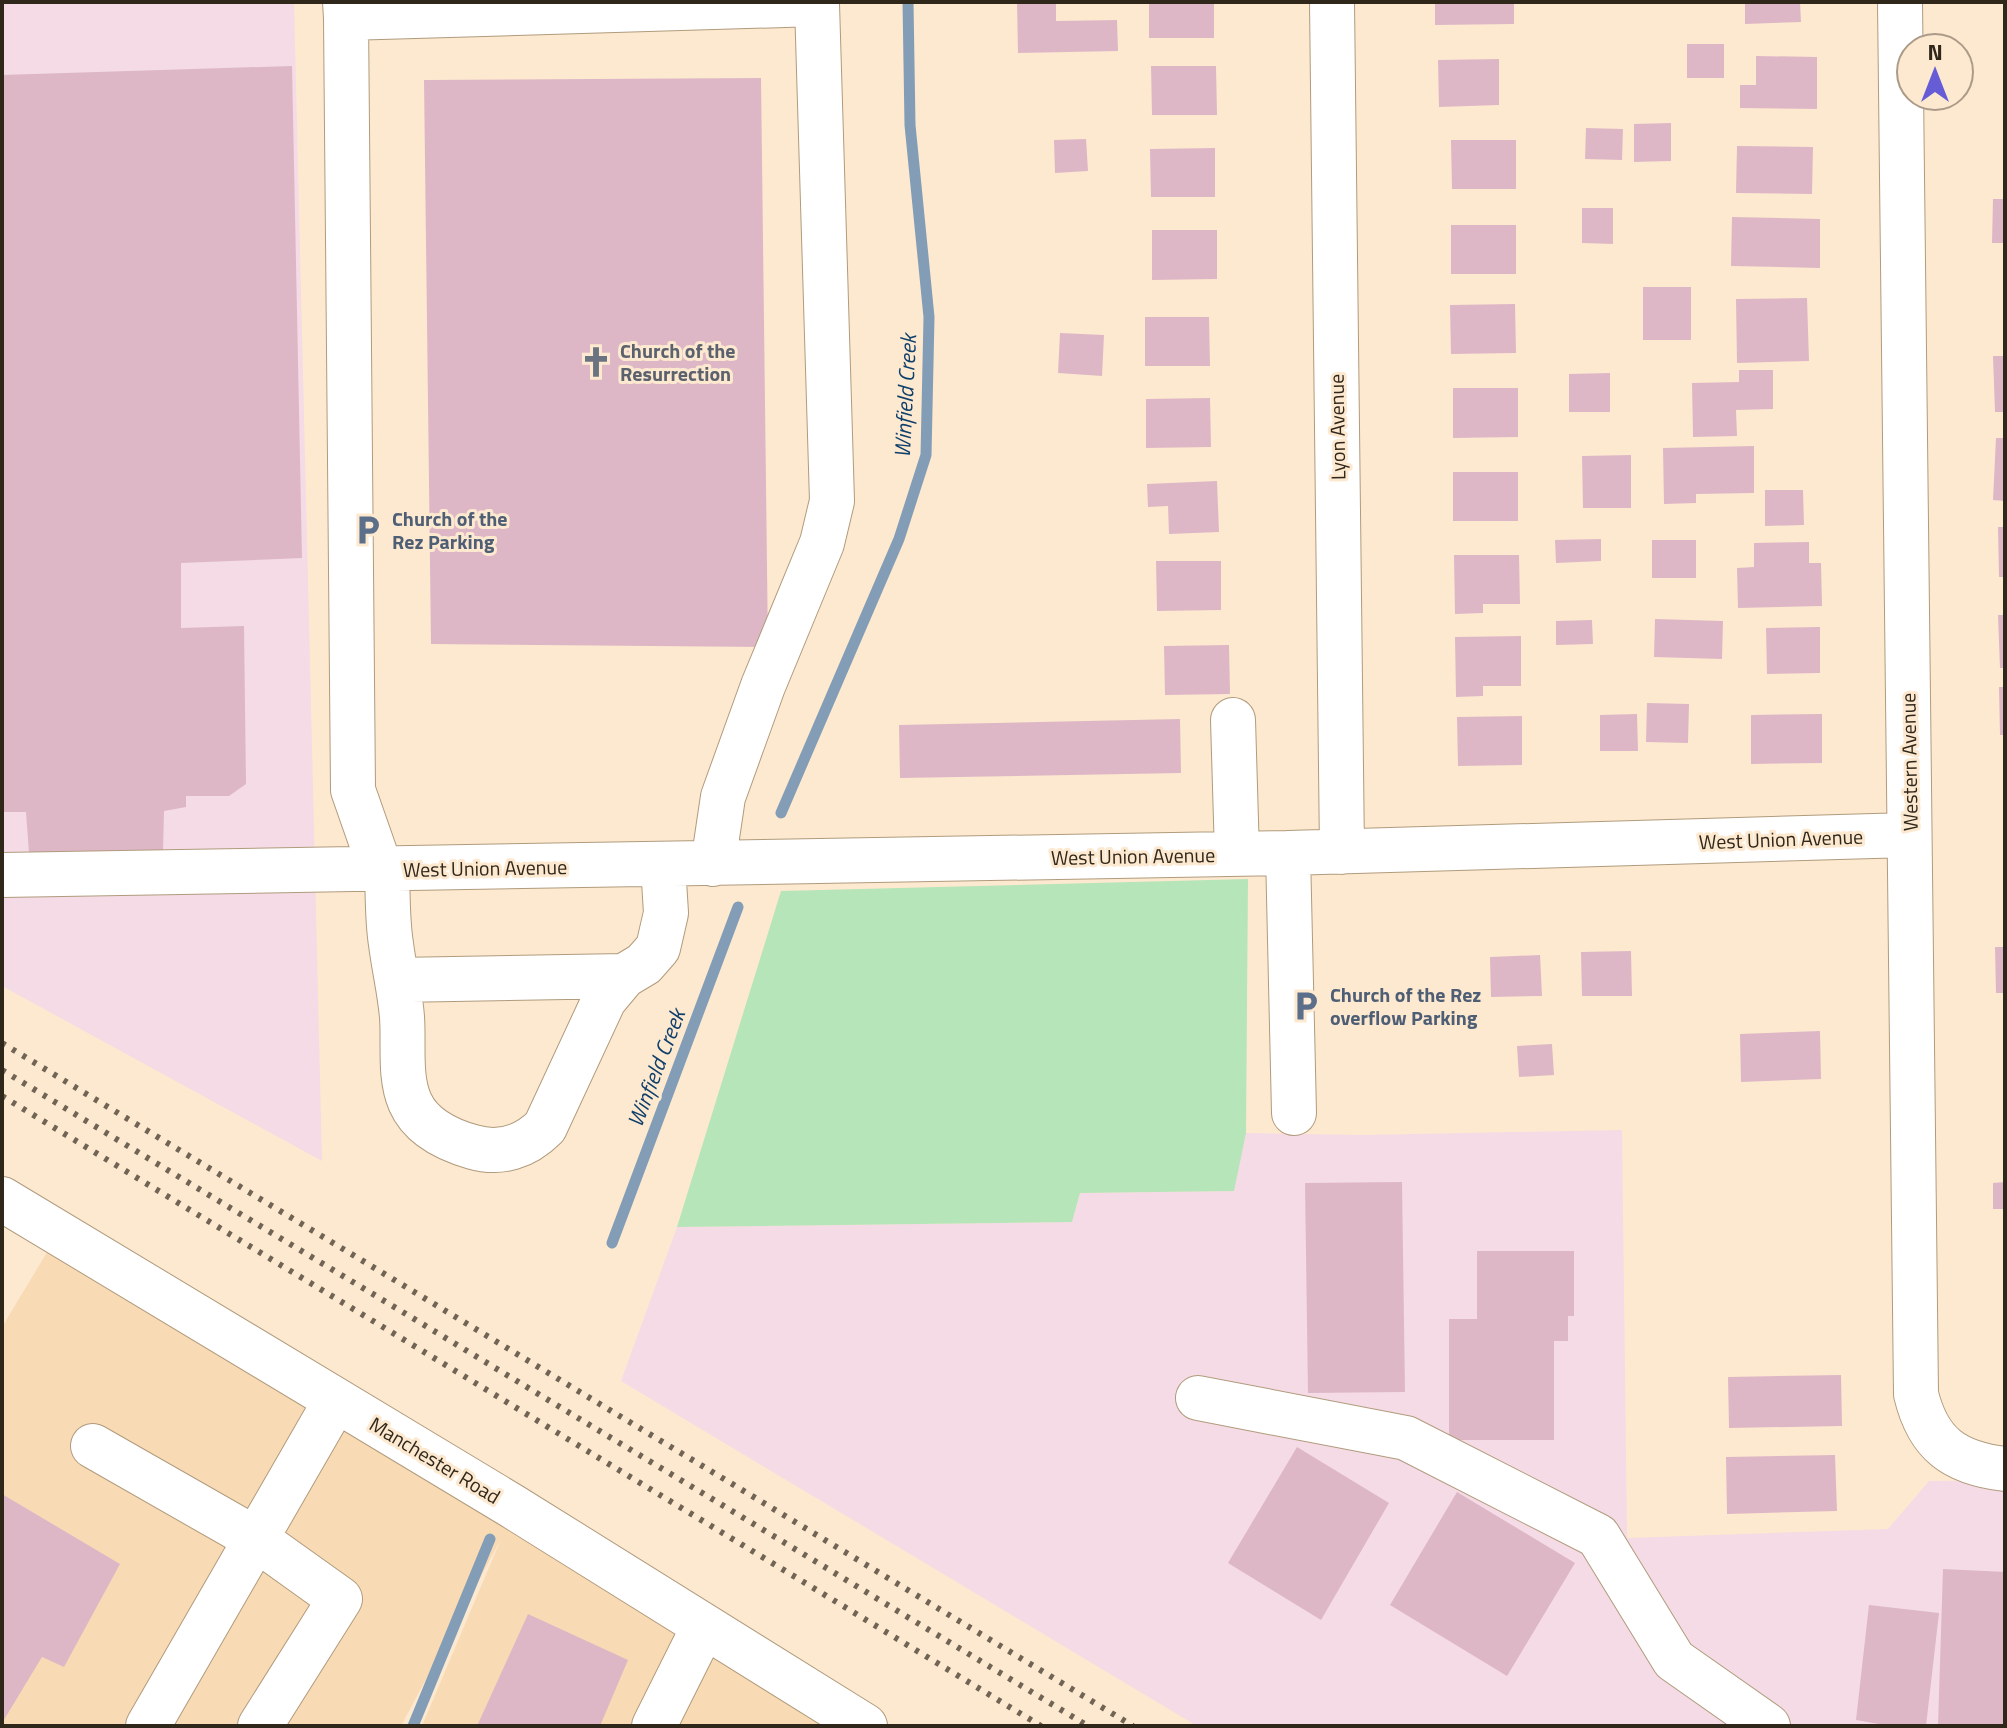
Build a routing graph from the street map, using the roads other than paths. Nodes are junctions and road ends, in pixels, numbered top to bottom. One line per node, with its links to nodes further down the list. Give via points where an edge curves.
1 (1332, 2): 7 (street, Lyon Avenue)
2 (1900, 2): 6 (street, Western Avenue)
3 (817, 3): 4 (street); 10 (street, via 832,501 822,543 723,797)
4 (346, 10): 12 (street, via 353,790)
5 (1233, 720): 9 (street)
6 (1909, 835): 7 (street, West Union Avenue); 21 (street, Western Avenue, via 1916,1394 1921,1415 1943,1447 1980,1465)
7 (1342, 852): 8 (street, West Union Avenue)
8 (1288, 853): 9 (street, West Union Avenue); 16 (street)
9 (1237, 854): 10 (street, West Union Avenue)
10 (713, 864): 11 (street, West Union Avenue)
11 (663, 865): 12 (street, West Union Avenue); 14 (street, via 666,913 658,948)
12 (375, 870): 13 (street, West Union Avenue); 15 (street)
13 (2, 875)
14 (624, 976): 15 (street); 15 (street, via 604,1000 545,1127 509,1150 458,1143 424,1124 410,1103)
15 (397, 980)
16 (1294, 1113)
17 (2, 1199): 19 (street, Manchester Road)
18 (1198, 1398): 28 (street, via 1406,1438 1598,1536 1674,1660)
19 (336, 1400): 22 (street); 23 (street, Manchester Road)
20 (93, 1446): 22 (street)
21 (2005, 1469)
22 (256, 1539): 24 (street); 25 (street, via 340,1599)
23 (704, 1626): 26 (street); 27 (street, Manchester Road)
24 (148, 1726)
25 (260, 1726)
26 (654, 1726)
27 (865, 1726)
28 (1768, 1726)

